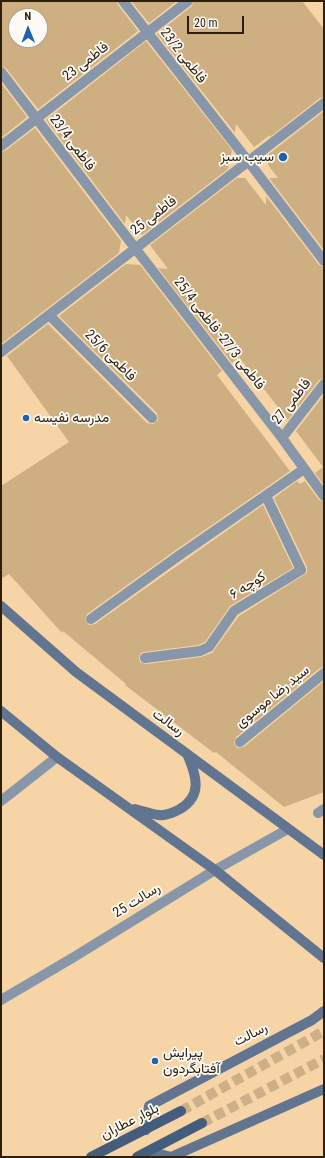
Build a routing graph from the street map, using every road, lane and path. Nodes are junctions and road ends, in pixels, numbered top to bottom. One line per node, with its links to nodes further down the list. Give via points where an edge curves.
1 (123, 1): 3 (street, فاطمی 23/2)
2 (188, 1): 3 (street, فاطمی 23)
3 (147, 32): 6 (street, فاطمی 23); 8 (street, فاطمی 23/2)
4 (1, 72): 6 (street, فاطمی 23/4)
5 (324, 103): 8 (street, فاطمی 25)
6 (36, 119): 7 (street, فاطمی 23); 9 (street, فاطمی 23/4)
7 (1, 146)
8 (248, 161): 9 (street, فاطمی 25); 10 (street, فاطمی 23/2)
9 (135, 248): 11 (street, فاطمی 25); 15 (street, فاطمی 27/3- فاطمی 25/4)
10 (324, 262)
11 (49, 315): 12 (street, فاطمی 25); 14 (street, فاطمی 25/6)
12 (1, 352)
13 (324, 384): 15 (street, فاطمی 27)
14 (152, 418)
15 (282, 438): 16 (street, فاطمی 27/3- فاطمی 25/4)
16 (304, 469): 17 (street); 18 (street, فاطمی 27/3- فاطمی 25/4)
17 (266, 496): 20 (street); 21 (street, کوچه ۶, via 301,570 234,611 209,647 200,652)
18 (324, 496)
19 (1, 606): 25 (street, رسالت, via 76,672)
20 (91, 619)
21 (145, 658)
22 (324, 673): 24 (street, سید رضا موسوی)
23 (1, 711): 26 (street)
24 (240, 742)
25 (186, 753): 28 (street, via 194,771 197,788 189,804 176,812 161,815); 29 (street, رسالت)
26 (58, 757): 27 (street); 28 (street)
27 (1, 801)
28 (130, 808): 31 (street)
29 (288, 829): 30 (street, رسالت); 31 (street, رسالت 25)
30 (324, 855)
31 (215, 870): 32 (street); 33 (street, رسالت 25)
32 (324, 958)
33 (1, 1000)
34 (324, 1011): 38 (street, رسالت, via 312,1020 149,1106)
35 (324, 1089): 39 (street, via 171,1157)
36 (181, 1111): 38 (main road, بلوار عطاران)
37 (202, 1123): 39 (main road)
38 (146, 1130): 40 (main road, بلوار عطاران)
39 (151, 1154): 41 (main road)
40 (91, 1157)
41 (137, 1157)

